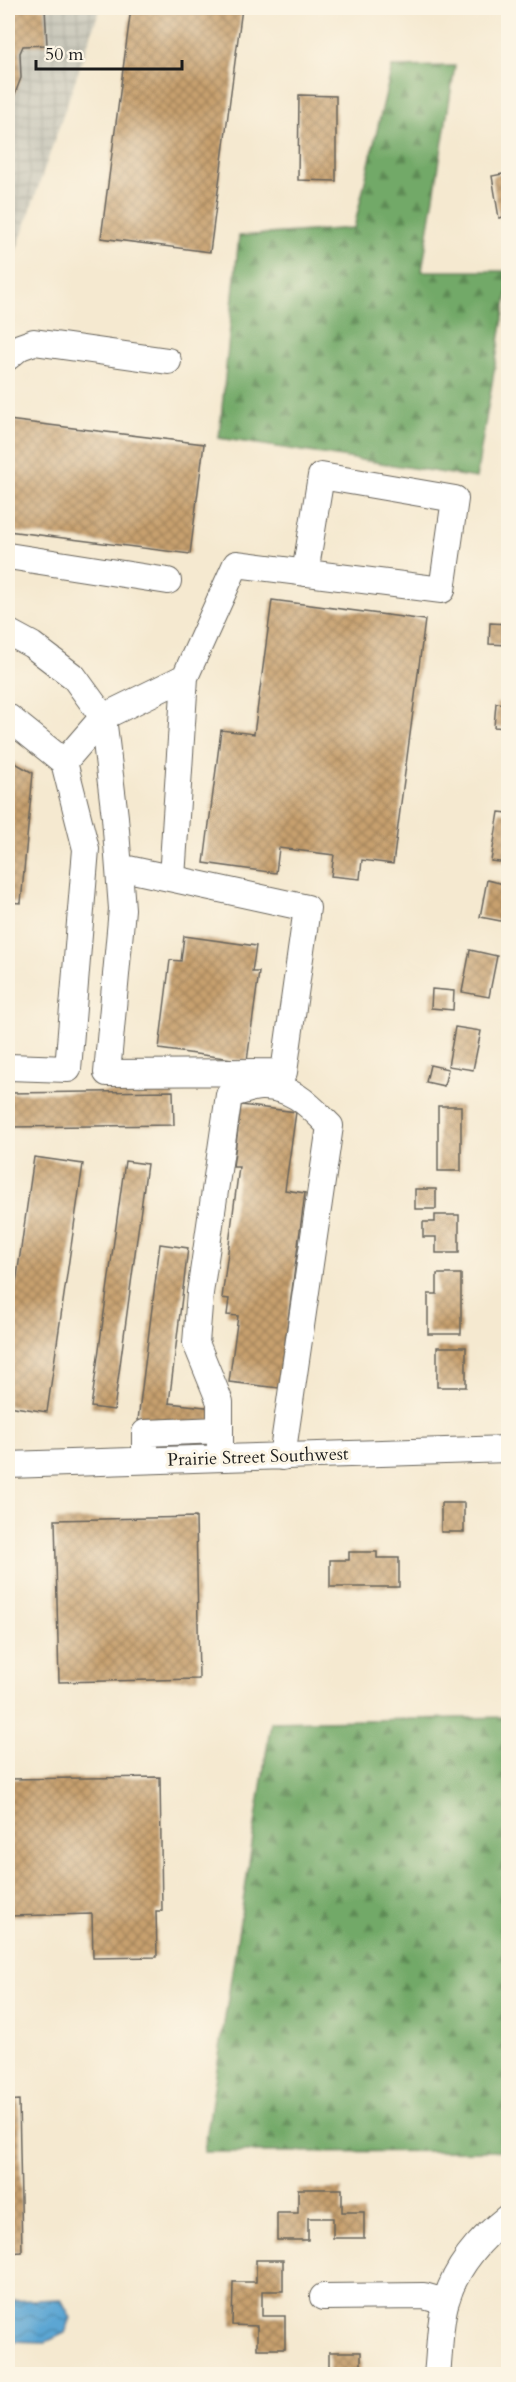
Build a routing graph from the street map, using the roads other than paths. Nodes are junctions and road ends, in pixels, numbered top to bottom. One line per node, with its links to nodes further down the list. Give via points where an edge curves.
1 (8, 357): 2 (street, via 34,342)
2 (168, 361)
3 (8, 556): 5 (street)
4 (305, 573): 4 (street, via 442,590 455,499 321,476); 7 (street, via 237,564)
5 (168, 581)
6 (8, 632): 9 (street, via 74,677)
7 (185, 677): 9 (street); 12 (street)
8 (8, 717): 10 (street)
9 (103, 717): 10 (street); 11 (street)
10 (64, 762): 13 (street, via 86,849 68,1069)
11 (119, 867): 12 (street); 14 (street, via 122,909 107,1073)
12 (172, 878): 14 (street, via 307,908)
13 (8, 1066)
14 (283, 1081): 15 (street, via 229,1095 196,1343 220,1402); 17 (street, via 330,1126)
15 (220, 1430): 18 (street); 19 (street, via 145,1433)
16 (508, 1449): 17 (street, Prairie Street Southwest)
17 (282, 1457): 18 (street, Prairie Street Southwest)
18 (221, 1458): 19 (street, Prairie Street Southwest)
19 (145, 1460): 20 (street, Prairie Street Southwest)
20 (8, 1465)
21 (508, 2217): 23 (street, via 471,2252)
22 (323, 2297): 23 (street, via 424,2296)
23 (445, 2302): 24 (street)
24 (437, 2374)

